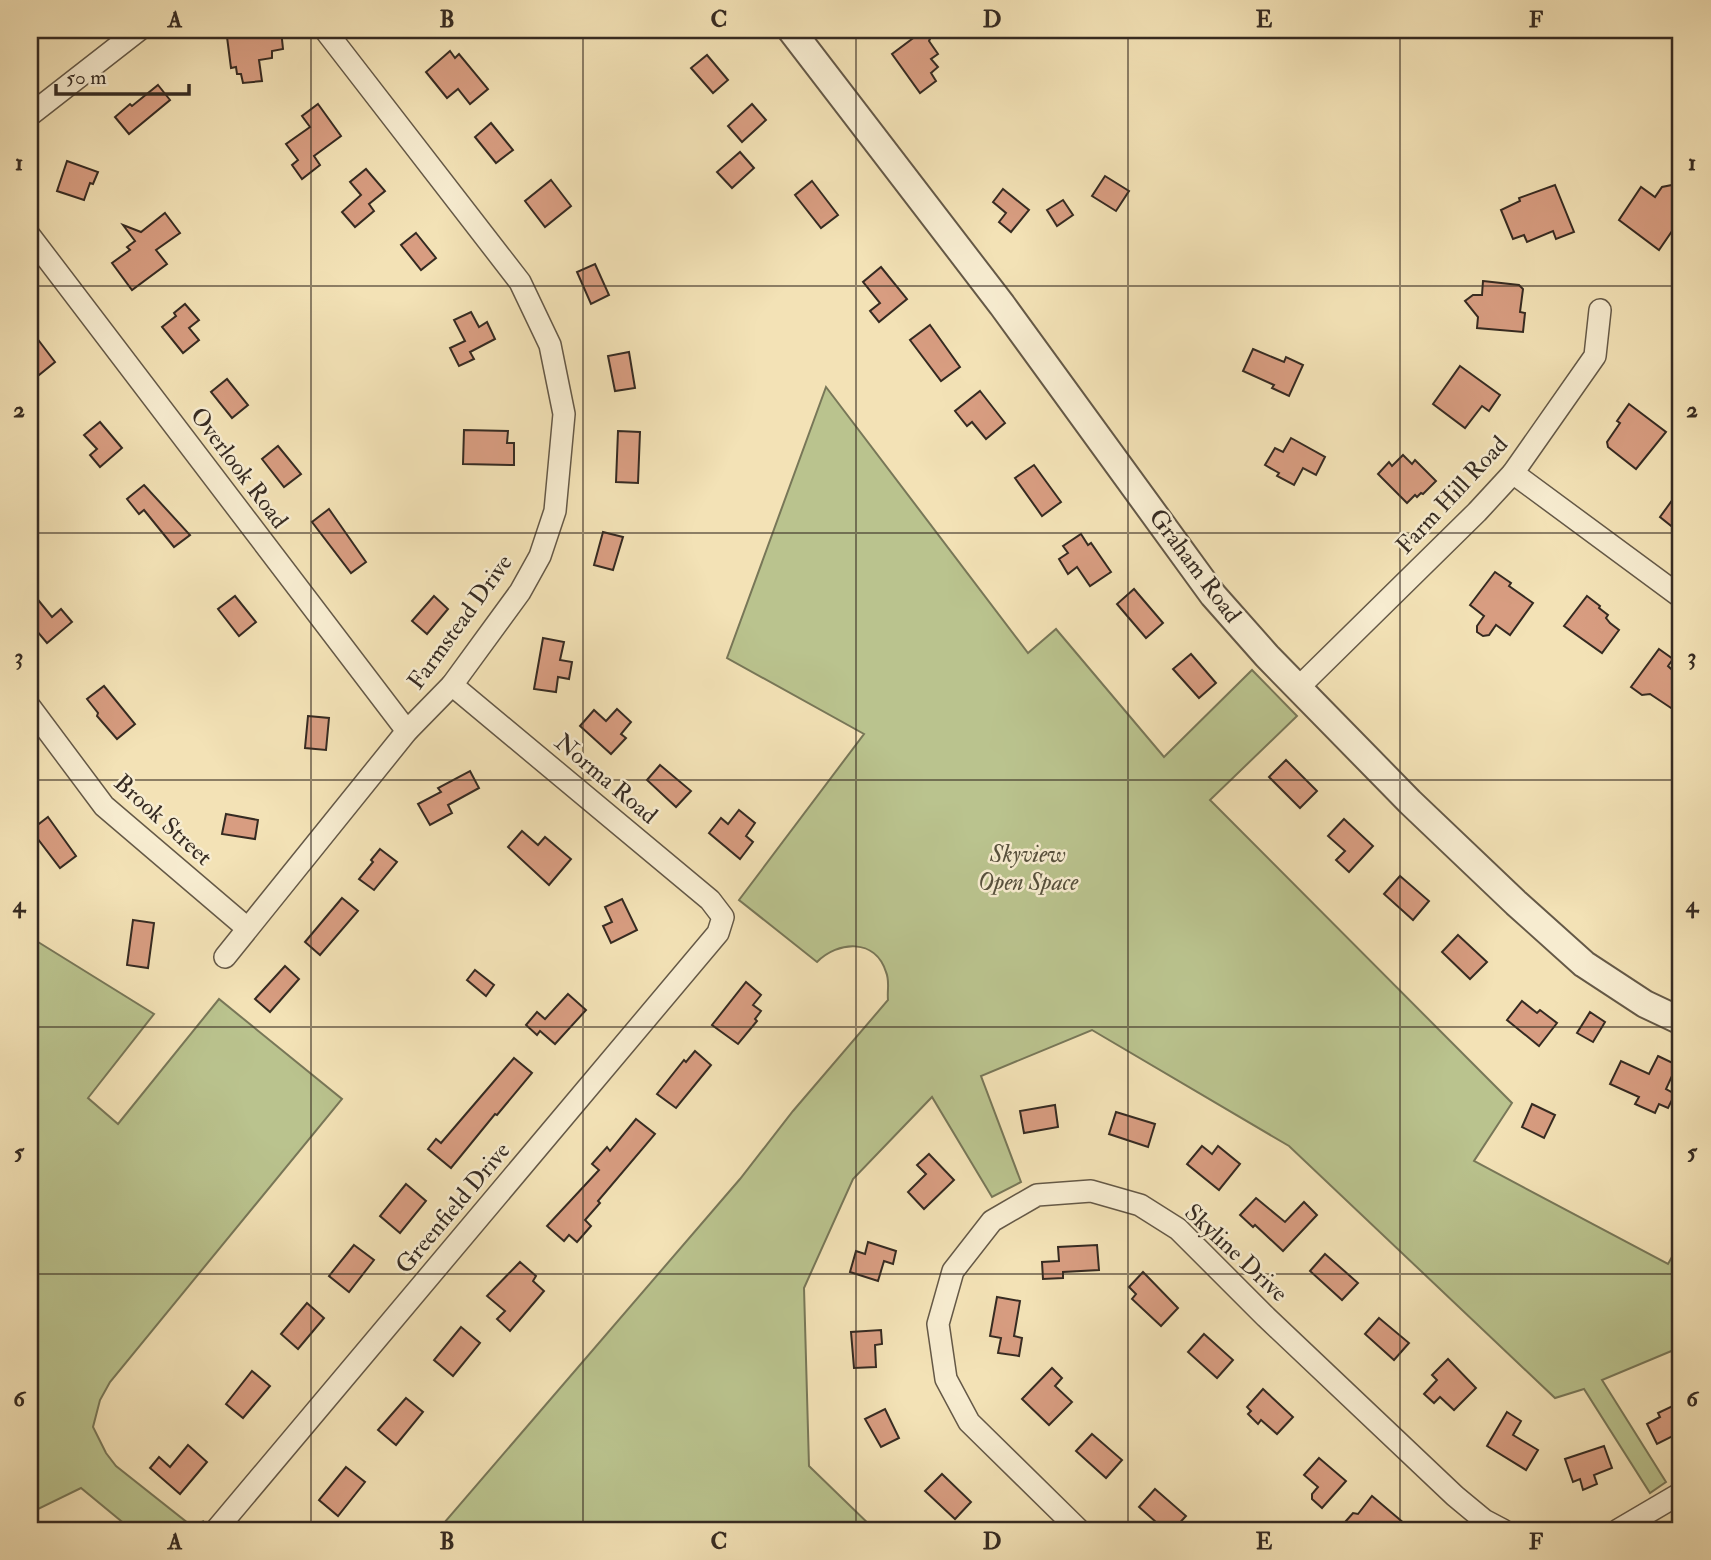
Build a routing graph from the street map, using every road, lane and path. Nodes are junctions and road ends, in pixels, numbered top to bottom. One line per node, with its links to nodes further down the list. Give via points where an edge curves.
1 (139, 30): 4 (street)
2 (325, 30): 9 (street, Farmstead Drive, via 520,282 550,345 564,414 555,511 540,556 520,592)
3 (791, 30): 10 (street, Graham Road, via 1002,305 1213,595)
4 (30, 114)
5 (30, 236): 12 (street, Overlook Road)
6 (1600, 310): 7 (street, Farm Hill Road, via 1595,356)
7 (1513, 473): 8 (street); 10 (street, Farm Hill Road)
8 (1681, 597)
9 (452, 685): 12 (street, Farmstead Drive); 13 (street, Norma Road, via 710,900)
10 (1298, 688): 16 (street, Graham Road, via 1410,802 1584,964 1645,1004)
11 (30, 707): 14 (street, Brook Street, via 103,806)
12 (407, 731): 14 (street, Farmstead Drive)
13 (723, 917): 18 (street, Greenfield Drive, via 718,933)
14 (247, 928): 15 (street, Farmstead Drive)
15 (225, 957)
16 (1681, 1021)
17 (1681, 1493): 21 (street)
18 (216, 1530)
19 (1079, 1530): 20 (street, Skyline Drive, via 969,1422 946,1379 938,1324 953,1271 992,1221 1037,1195 1091,1191 1140,1205 1178,1229 1455,1496)
20 (1503, 1530)
21 (1618, 1530)

